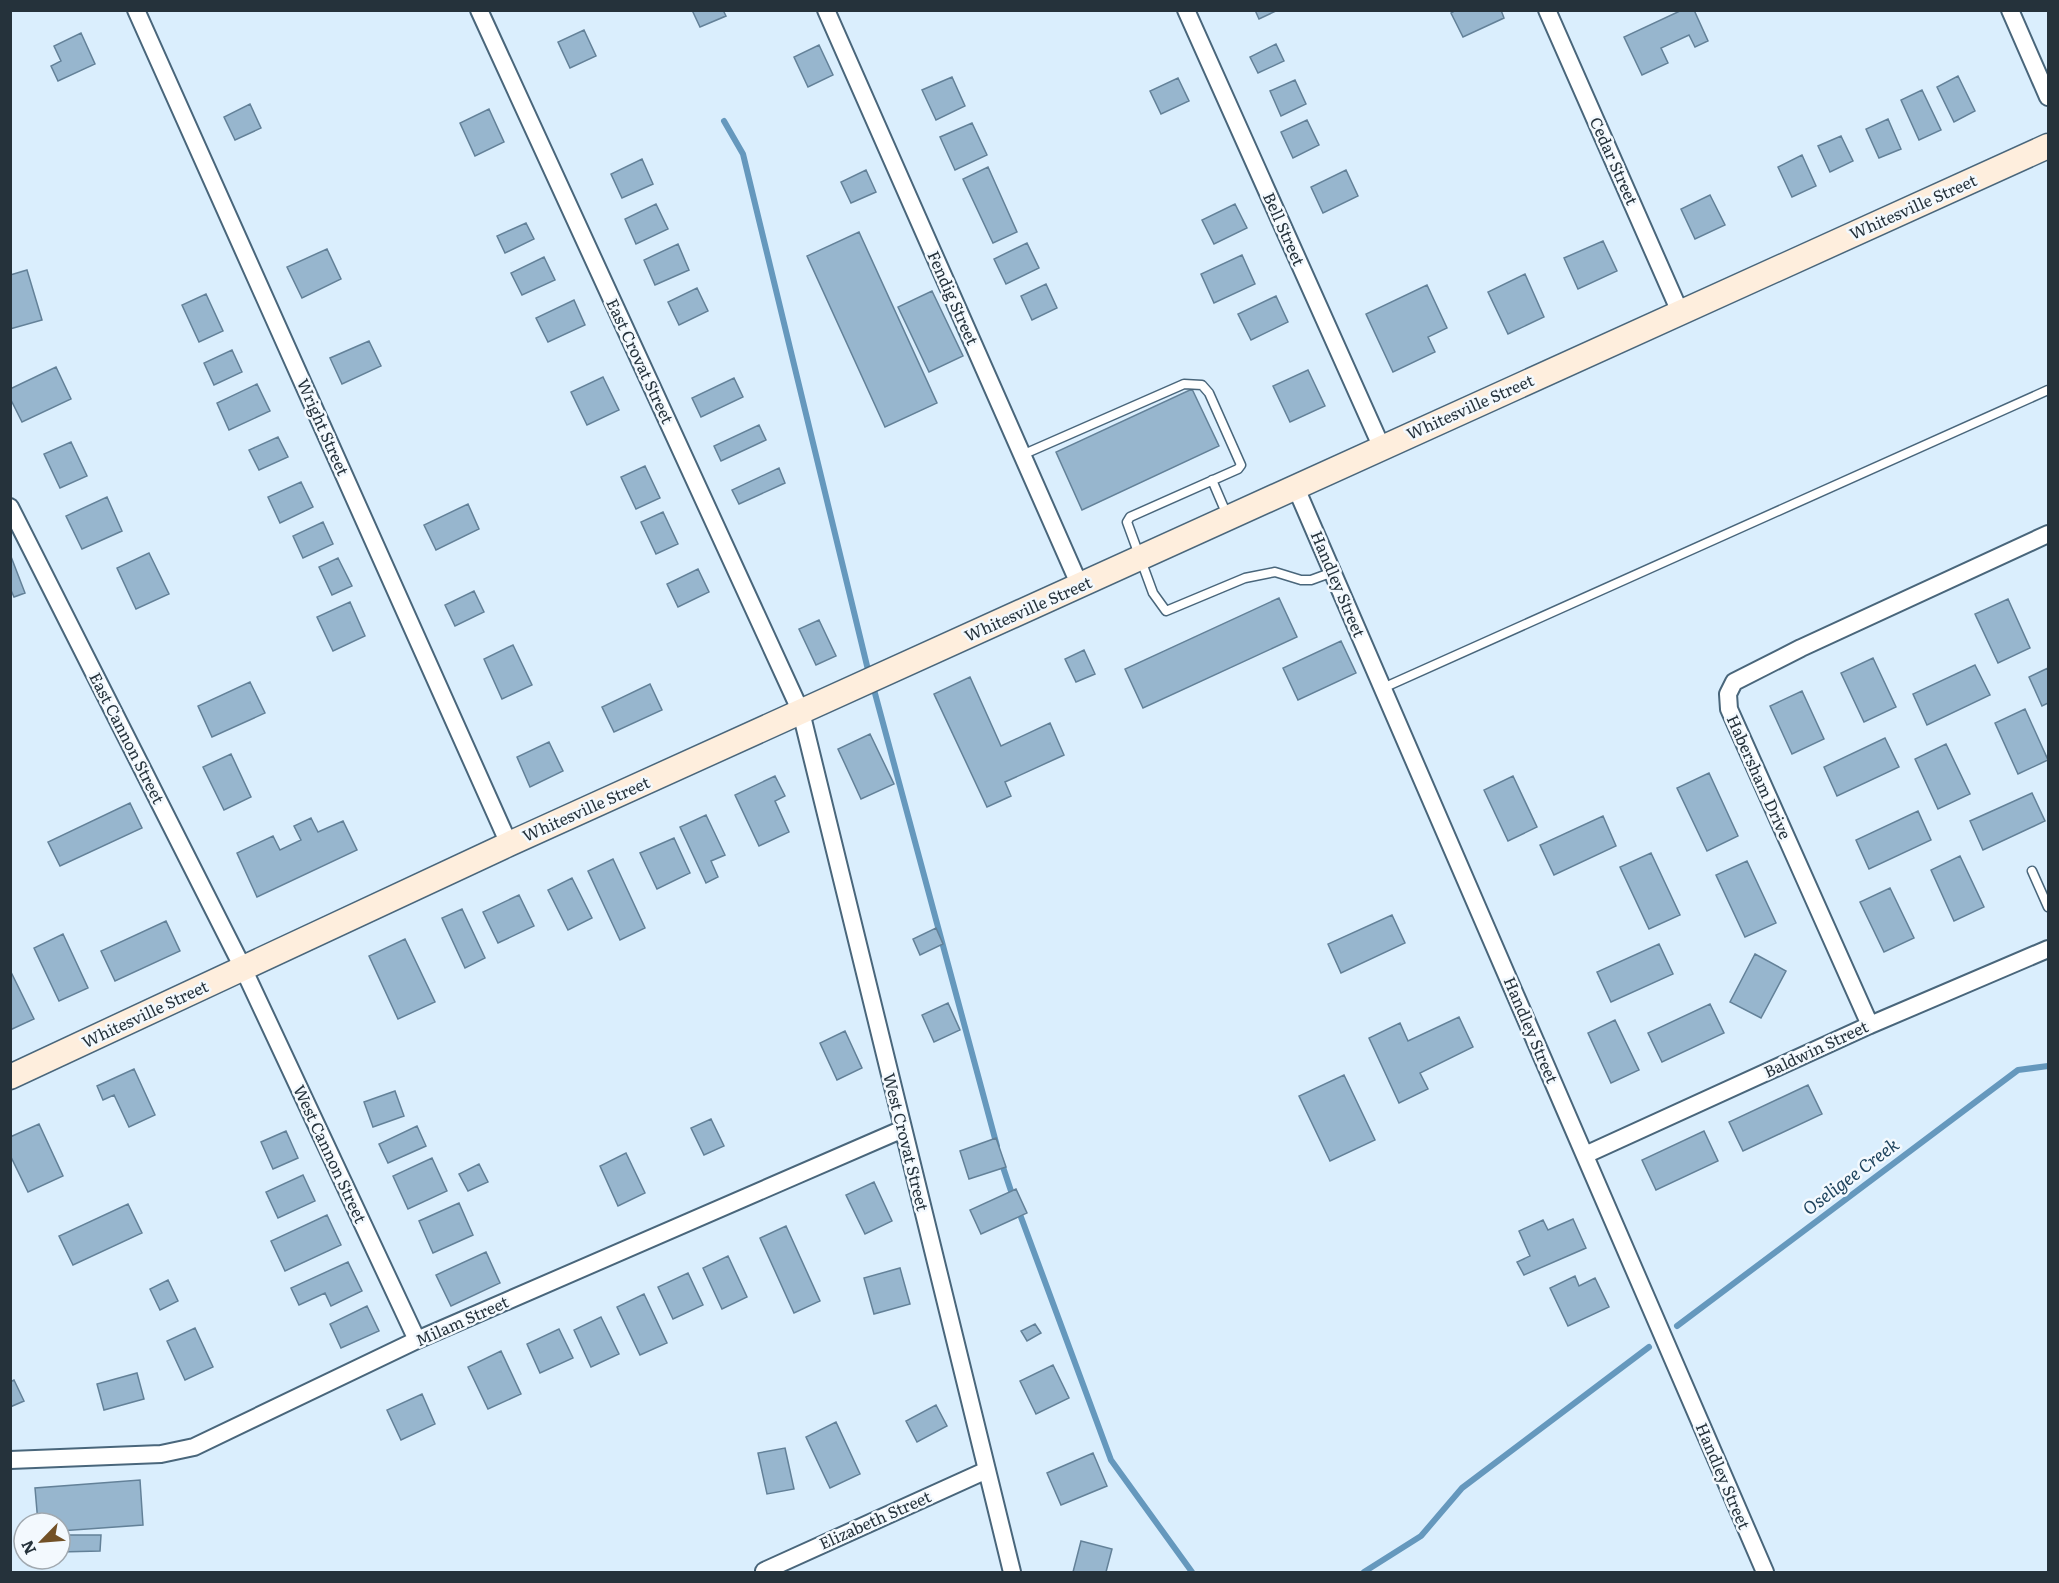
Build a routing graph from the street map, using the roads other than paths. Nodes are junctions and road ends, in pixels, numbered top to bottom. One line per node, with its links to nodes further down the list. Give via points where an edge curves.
1 (136, 10): 23 (street, Wright Street)
2 (479, 10): 22 (street, East Crovat Street)
3 (826, 10): 12 (street, Fendig Street)
4 (1186, 10): 11 (street, Bell Street)
5 (1548, 10): 9 (street, Cedar Street)
6 (2010, 10): 7 (street)
7 (2049, 97)
8 (2049, 146): 9 (main road, Whitesville Street)
9 (1680, 312): 11 (main road, Whitesville Street)
10 (2049, 390): 21 (lane)
11 (1382, 448): 14 (main road, Whitesville Street)
12 (1022, 455): 13 (lane, via 1193,383 1202,385 1209,393 1240,465); 20 (street, Fendig Street)
13 (1212, 480): 16 (lane); 18 (lane, via 1130,517 1126,527)
14 (1296, 488): 16 (main road, Whitesville Street); 19 (street, Handley Street)
15 (10, 507): 27 (street, East Cannon Street)
16 (1229, 518): 18 (main road, Whitesville Street)
17 (2049, 534): 28 (street, Habersham Drive, via 1801,648 1734,682 1728,694 1729,709)
18 (1139, 558): 19 (lane, via 1166,611 1245,578 1275,572 1311,580); 20 (main road, Whitesville Street)
19 (1333, 572): 21 (street, Handley Street)
20 (1080, 586): 22 (main road, Whitesville Street)
21 (1383, 688): 31 (street, Handley Street)
22 (801, 712): 23 (main road, Whitesville Street); 30 (street, West Crovat Street)
23 (509, 844): 27 (main road, Whitesville Street)
24 (2032, 871): 25 (lane)
25 (2049, 907)
26 (2049, 949): 28 (street, Baldwin Street)
27 (243, 969): 29 (main road, Whitesville Street); 32 (street, West Cannon Street)
28 (1870, 1024): 31 (street, Baldwin Street)
29 (10, 1077)
30 (903, 1129): 32 (street, Milam Street); 34 (street, West Crovat Street)
31 (1585, 1155): 37 (street, Handley Street)
32 (417, 1340): 33 (street, Milam Street, via 194,1448 161,1454)
33 (10, 1460)
34 (987, 1470): 35 (street, Elizabeth Street); 36 (street, West Crovat Street)
35 (764, 1571)
36 (1012, 1572)
37 (1765, 1572)

